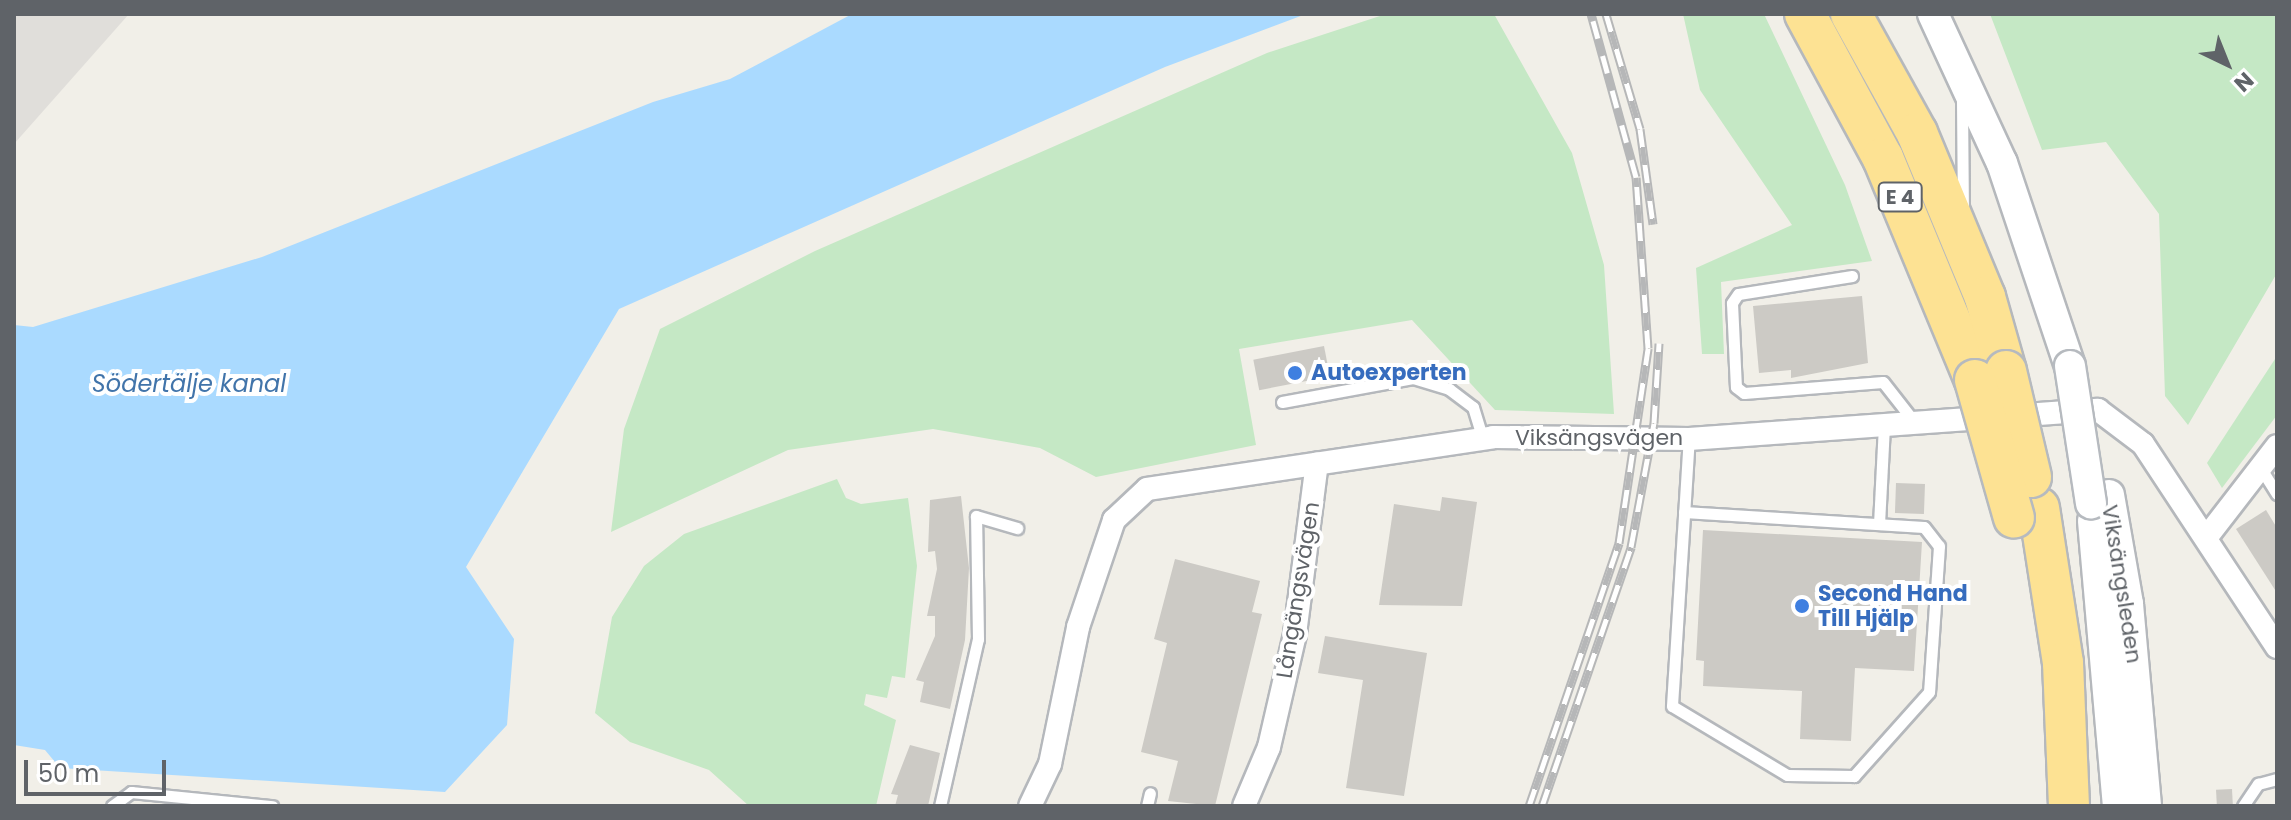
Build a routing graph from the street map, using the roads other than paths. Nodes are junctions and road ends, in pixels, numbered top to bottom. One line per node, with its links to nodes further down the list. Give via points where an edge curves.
1 (1851, 14): 5 (highway, E 4, via 1917,133)
2 (1933, 14): 4 (main road, Viksängsleden)
3 (1807, 18): 7 (highway, E 4)
4 (1959, 66): 5 (lane); 17 (main road, Viksängsleden, bridge, via 2002,163 2070,366)
5 (1964, 244): 7 (highway, E 4)
6 (1852, 276): 9 (lane, via 1738,294 1732,303 1736,387 1744,393 1883,382)
7 (1990, 375): 19 (highway, E 4, bridge)
8 (1282, 402): 11 (lane, via 1413,378 1449,389 1473,407)
9 (1915, 423): 10 (street, Viksängsvägen); 22 (street, Viksängsvägen, via 2098,410 2143,444)
10 (1884, 426): 12 (street, Viksängsvägen); 20 (lane)
11 (1483, 439): 12 (street, Viksängsvägen); 14 (street, Viksängsvägen)
12 (1689, 439): 18 (lane)
13 (2277, 446): 15 (street)
14 (1317, 463): 30 (street, Viksängsvägen, via 1147,489 1114,520 1078,627 1050,764); 32 (street, Långängsvägen, via 1295,634 1269,747)
15 (2260, 467): 16 (lane); 22 (street)
16 (2277, 494)
17 (2100, 499): 35 (main road, Viksängsleden); 36 (main road, Viksängsleden, via 2128,604)
18 (1684, 512): 20 (lane); 20 (lane, via 1672,706 1787,775 1854,776 1929,692 1939,546 1924,527)
19 (2026, 513): 33 (highway, E 4); 34 (highway, E 4, via 2063,663)
20 (1879, 524)
21 (1017, 528): 29 (lane, via 976,516 978,639)
22 (2206, 538): 23 (street, Viksängsvägen)
23 (2277, 647)
24 (2277, 780): 37 (lane, via 2258,784)
25 (1150, 793): 31 (lane)
26 (244, 803): 27 (lane, via 131,792); 28 (lane)
27 (112, 806)
28 (272, 806)
29 (940, 806)
30 (1030, 806)
31 (1147, 806)
32 (1244, 806)
33 (2042, 806)
34 (2069, 806)
35 (2118, 806)
36 (2146, 806)
37 (2243, 806)

